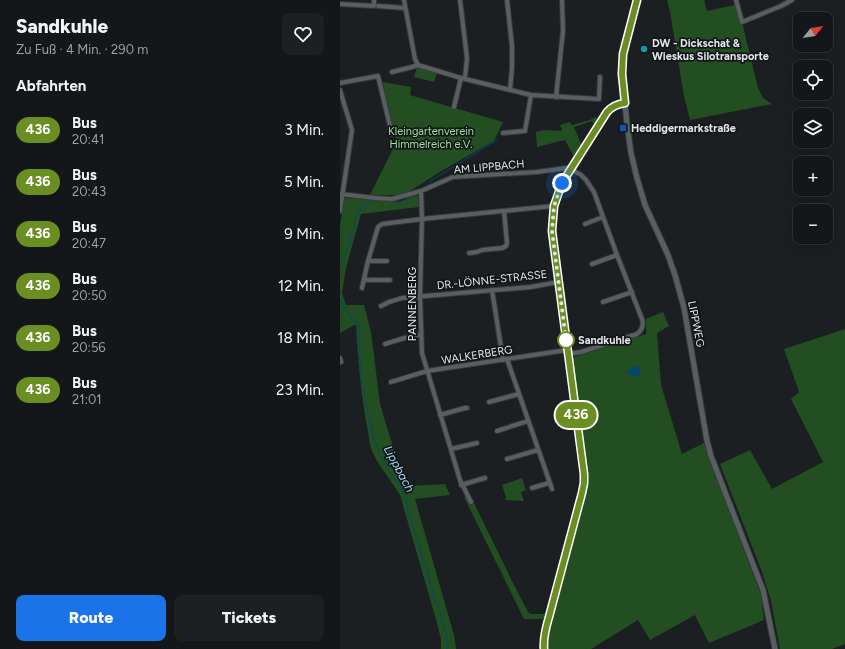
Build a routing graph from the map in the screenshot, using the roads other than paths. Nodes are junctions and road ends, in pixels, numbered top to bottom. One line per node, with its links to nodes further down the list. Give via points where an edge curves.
1 (374, 0): 9 (street, via 374,6)
2 (404, 0): 11 (street)
3 (460, 0): 17 (street, via 467,58)
4 (507, 0): 20 (street, via 512,46)
5 (562, 0): 22 (street, via 563,31)
6 (637, 0): 23 (street, LIPPWEG, via 623,54)
7 (736, 0): 8 (street, via 742,22)
8 (792, 0)
9 (340, 4)
10 (378, 6): 11 (street)
11 (405, 8): 12 (street, via 414,59)
12 (418, 65): 13 (street); 17 (street)
13 (392, 72)
14 (384, 74): 15 (street)
15 (378, 76): 18 (street); 26 (street)
16 (600, 77): 22 (street, via 599,99)
17 (463, 78): 20 (street); 24 (street)
18 (340, 83)
19 (340, 90): 29 (street, via 352,130)
20 (510, 90): 21 (street)
21 (531, 95): 22 (street); 25 (street, via 525,131)
22 (556, 97)
23 (625, 103): 27 (street, via 610,108); 73 (street, LIPPWEG, via 640,191 668,255 684,308 707,441 763,590)
24 (454, 107)
25 (503, 133)
26 (392, 134)
27 (571, 169): 28 (street, AM LIPPBACH, via 453,178); 30 (street, via 562,183); 33 (street, via 590,185)
28 (421, 191): 29 (street, AM LIPPBACH, via 392,199); 34 (street, PANNENBERG)
29 (342, 194): 32 (street)
30 (554, 206): 31 (street); 43 (street, via 552,231)
31 (504, 211): 34 (street); 36 (street, via 508,243 506,246)
32 (340, 212)
33 (603, 217): 35 (street); 37 (street)
34 (422, 219): 38 (street, via 382,224 378,227); 47 (street, PANNENBERG)
35 (585, 224)
36 (469, 253)
37 (617, 255): 40 (street); 46 (street)
38 (368, 261): 39 (street); 41 (street)
39 (387, 261)
40 (592, 264)
41 (364, 280): 42 (street); 44 (street)
42 (390, 280)
43 (558, 282): 45 (street, DR.-LÖNNE-STRASSE); 52 (street)
44 (362, 288)
45 (492, 290): 47 (street, DR.-LÖNNE-STRASSE); 53 (street)
46 (632, 292): 48 (street); 52 (street, via 643,323 637,334 581,352)
47 (420, 296): 49 (street, DR.-LÖNNE-STRASSE, via 402,298); 50 (street, PANNENBERG)
48 (603, 302)
49 (381, 306)
50 (421, 334): 51 (street); 54 (street, PANNENBERG, via 422,353)
51 (385, 344)
52 (567, 352): 53 (street, WALKERBERG); 72 (street, via 584,483 545,631)
53 (505, 360): 54 (street, WALKERBERG); 56 (street)
54 (427, 371): 55 (street, WALKERBERG); 59 (street, PANNENBERG)
55 (391, 382)
56 (519, 394): 57 (street); 60 (street)
57 (489, 402)
58 (467, 408): 59 (street)
59 (440, 415): 63 (street, PANNENBERG)
60 (528, 421): 61 (street); 64 (street)
61 (497, 431)
62 (477, 442): 63 (street)
63 (451, 449): 68 (street, PANNENBERG)
64 (538, 450): 65 (street); 67 (street)
65 (507, 459)
66 (485, 478): 68 (street)
67 (549, 483): 69 (street); 70 (street)
68 (462, 484): 71 (street, PANNENBERG)
69 (532, 488)
70 (552, 489)
71 (471, 502)
72 (544, 649)
73 (775, 649)

